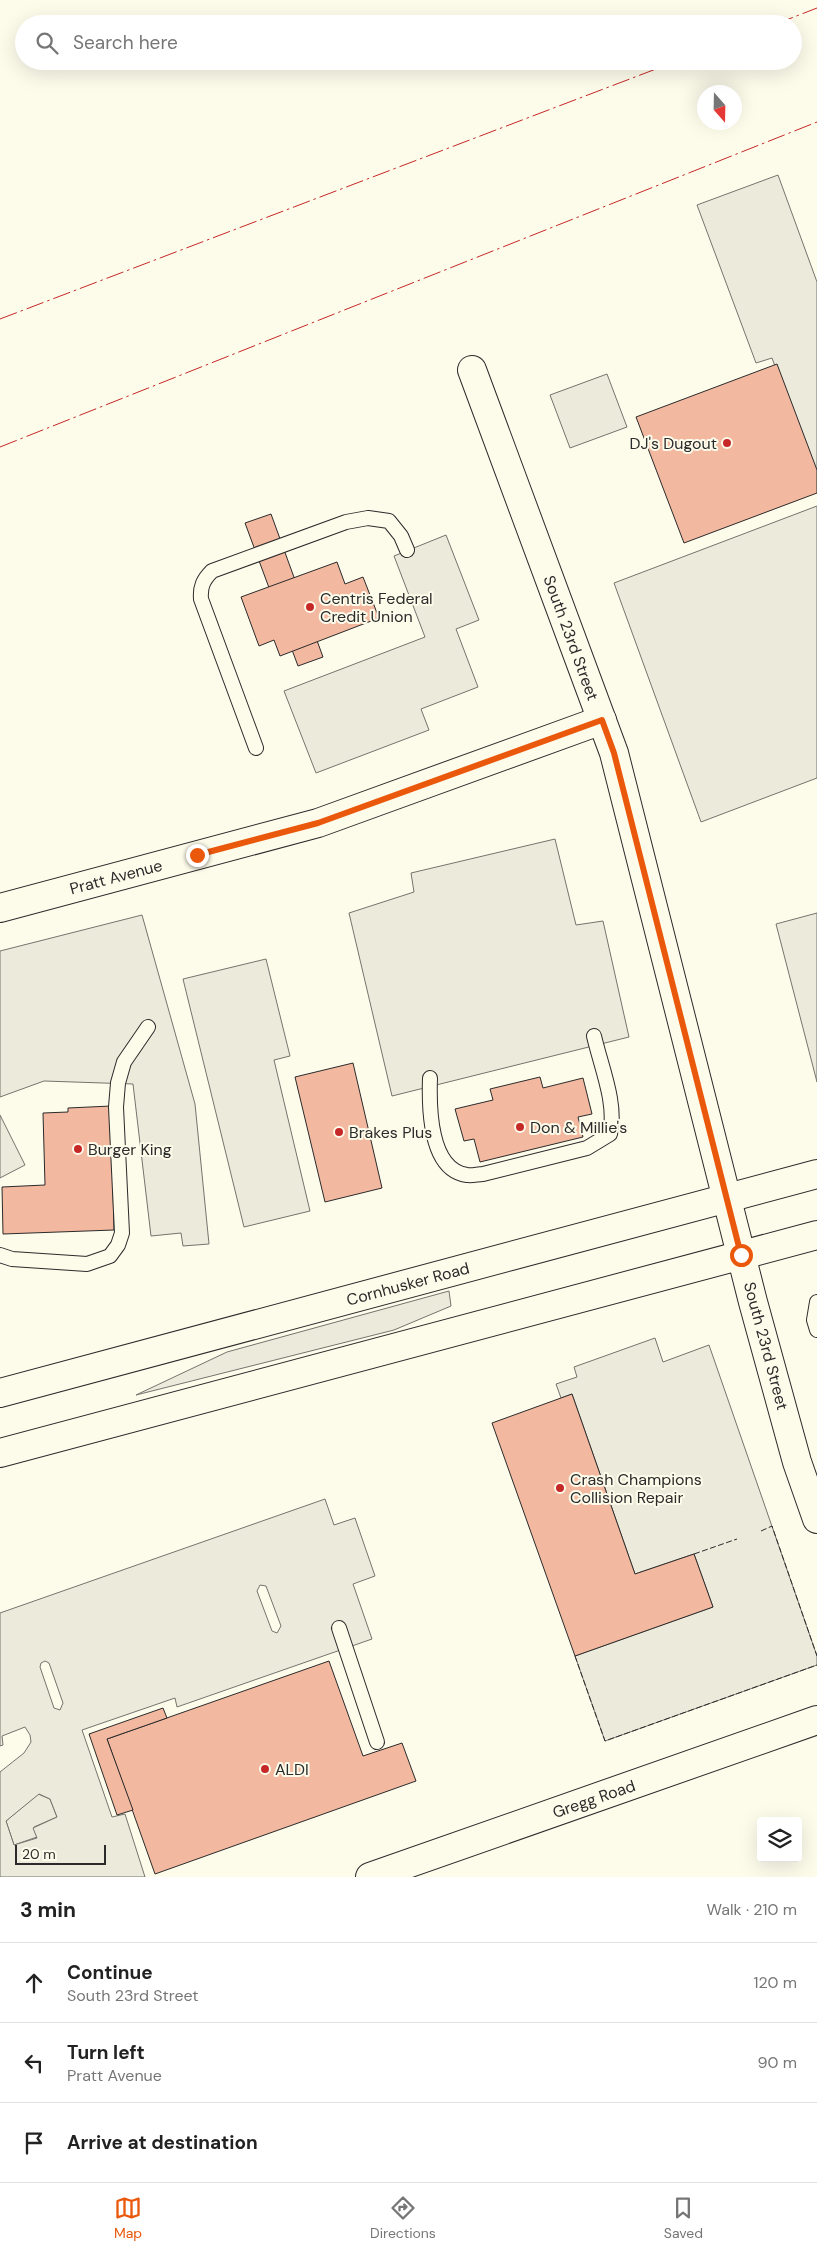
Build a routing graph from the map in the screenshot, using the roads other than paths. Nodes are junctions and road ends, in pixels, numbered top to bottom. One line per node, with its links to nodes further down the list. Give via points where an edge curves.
1 (472, 370): 3 (street, South 23rd Street)
2 (407, 550): 4 (lane, via 389,521 368,518 346,522 212,571 205,578 200,588 201,600)
3 (602, 720): 5 (street, Pratt Avenue, via 318,823); 10 (street, South 23rd Street, via 614,753)
4 (256, 748)
5 (0, 908)
6 (148, 1026): 12 (lane, via 124,1062 118,1083 116,1107 122,1233 118,1245 110,1256 88,1264 12,1259)
7 (594, 1036): 8 (lane, via 612,1109 612,1122 610,1134 587,1148 483,1174 467,1175 454,1170 438,1148 429,1115)
8 (430, 1078)
9 (817, 1174): 10 (street, Cornhusker Road)
10 (726, 1199): 13 (street, South 23rd Street); 16 (street, Cornhusker Road)
11 (817, 1235): 13 (street)
12 (0, 1255)
13 (741, 1255): 17 (street); 18 (street, South 23rd Street, via 797,1462)
14 (817, 1302): 15 (lane, via 814,1320)
15 (817, 1330)
16 (0, 1393)
17 (0, 1453)
18 (817, 1519)
19 (339, 1628): 21 (lane)
20 (817, 1720): 22 (street, Gregg Road)
21 (377, 1742)
22 (370, 1877)

